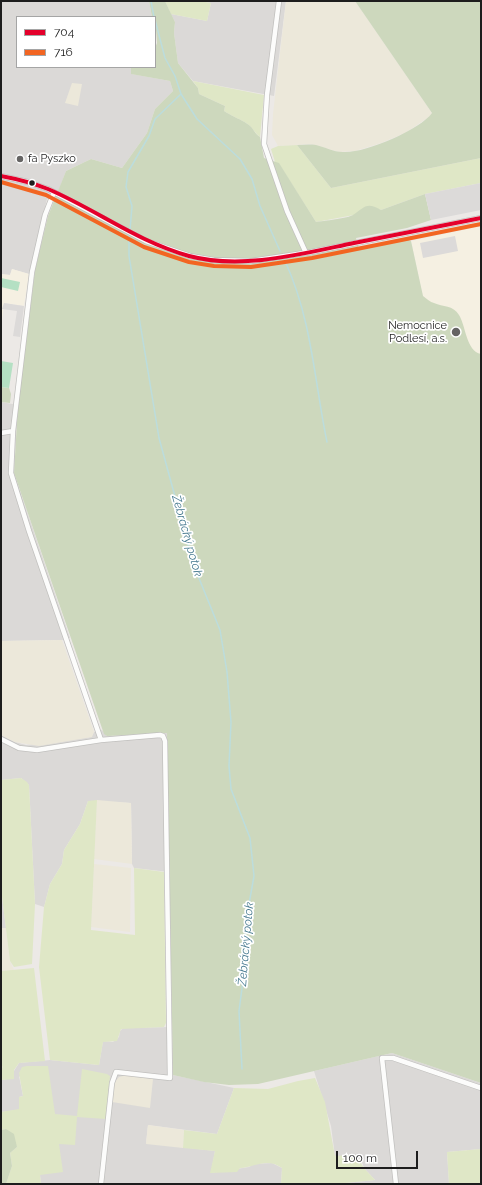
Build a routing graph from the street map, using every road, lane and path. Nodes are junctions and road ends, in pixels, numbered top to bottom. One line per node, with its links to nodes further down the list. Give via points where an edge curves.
1 (279, 1): 5 (street, via 266,95 264,144 284,204)
2 (1, 176): 3 (street, via 28,182)
3 (54, 192): 5 (street, via 146,241 190,256 234,262); 6 (street, via 45,215 32,272)
4 (481, 218): 5 (street)
5 (309, 252)
6 (13, 431): 7 (street); 9 (street, via 10,473)
7 (1, 433)
8 (1, 739): 9 (street, via 19,748 37,750)
9 (101, 740): 11 (street, via 160,735 165,741 170,1078 116,1072 112,1083)
10 (481, 1088): 12 (street, via 393,1058 382,1058)
11 (101, 1184)
12 (396, 1184)

